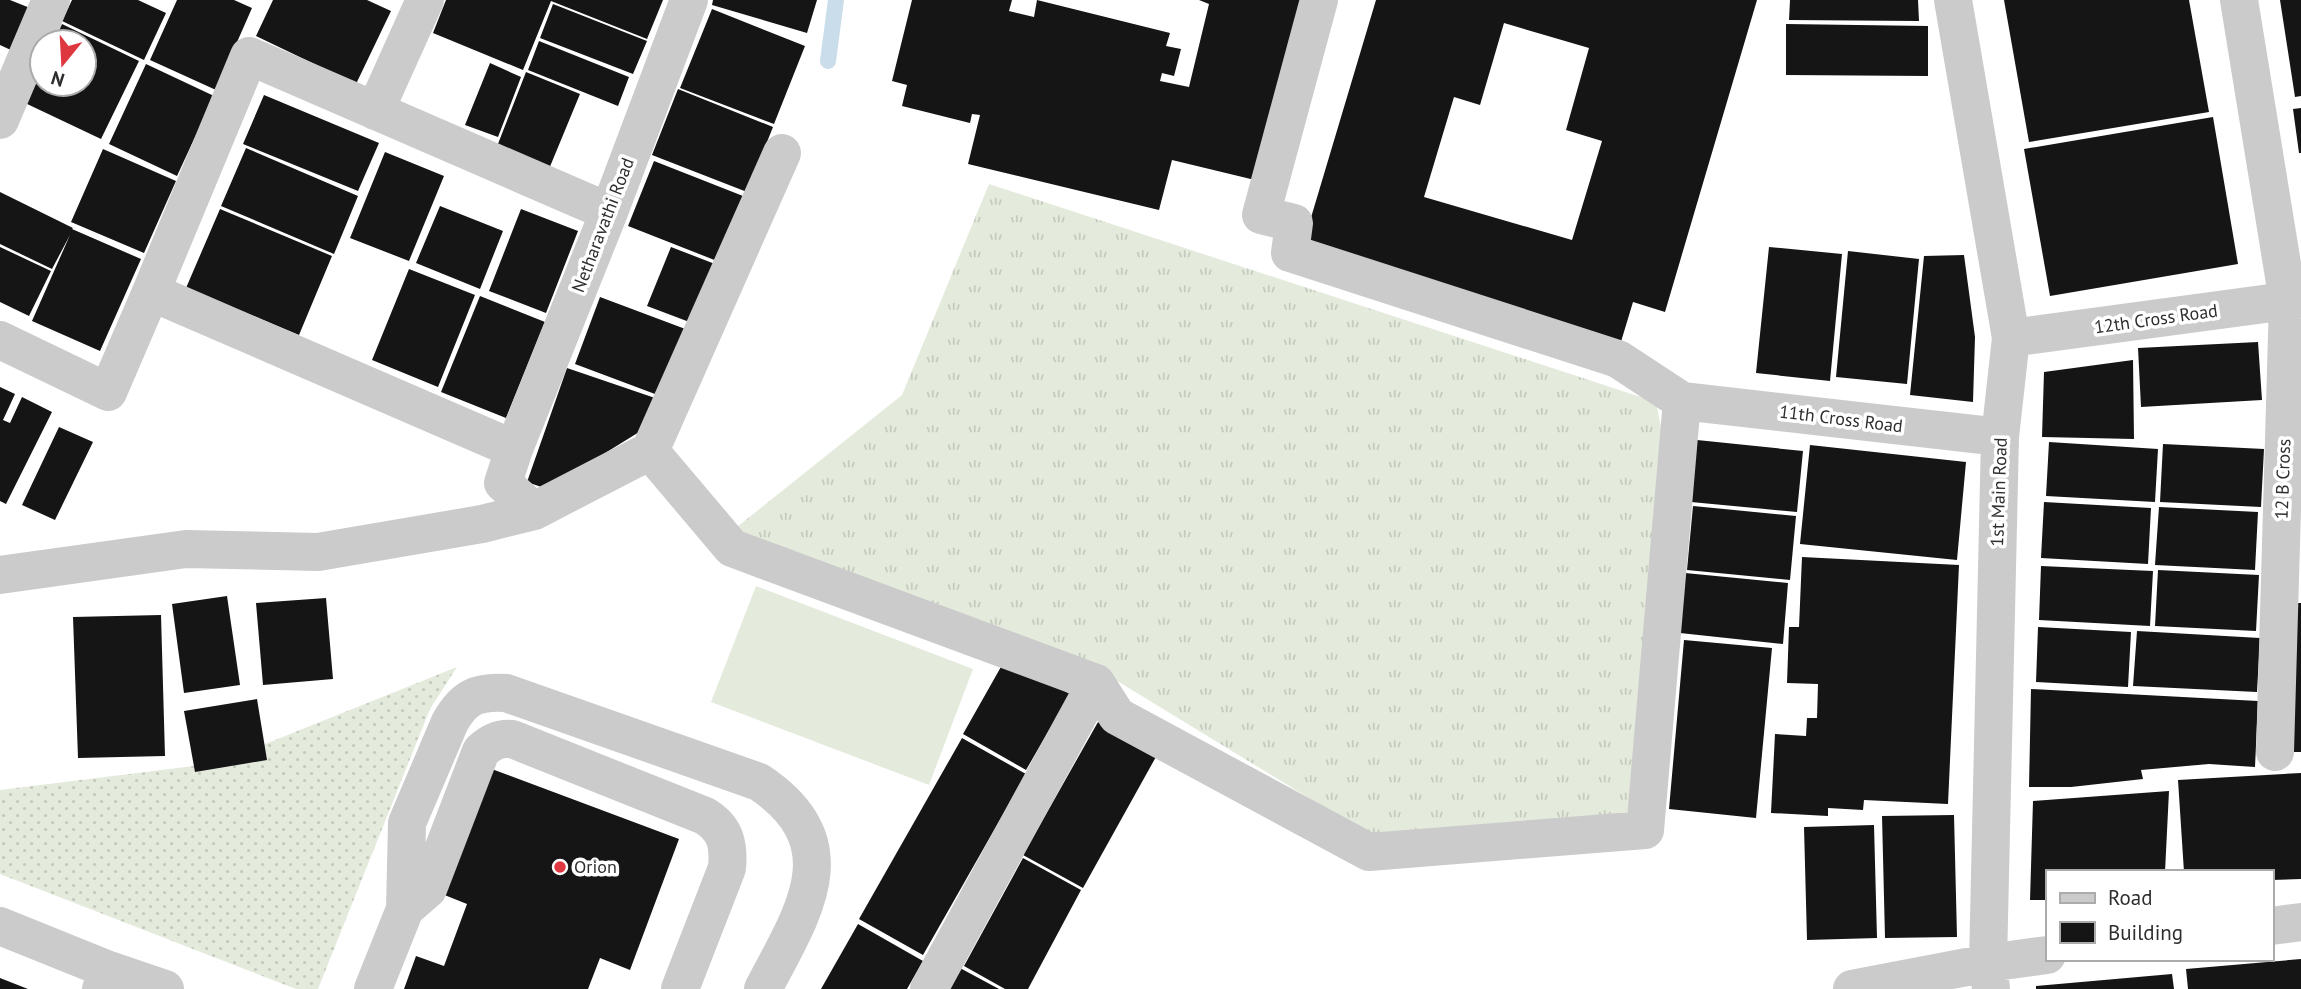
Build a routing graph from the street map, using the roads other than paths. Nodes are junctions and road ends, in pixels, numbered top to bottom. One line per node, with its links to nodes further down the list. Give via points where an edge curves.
1 (51, 0): 8 (street)
2 (425, 0): 7 (street)
3 (689, 0): 10 (street, Netharavathi Road)
4 (1319, 0): 15 (street, via 1261,215 1294,223 1290,253 1618,359)
5 (1953, 0): 13 (street, 1st Main Road)
6 (2239, 0): 12 (street, 12 B Cross)
7 (374, 110): 10 (street); 11 (street, via 249,56)
8 (0, 120)
9 (782, 153): 18 (street)
10 (609, 212): 17 (street, Netharavathi Road)
11 (151, 292): 14 (street, via 108,392); 17 (street)
12 (2295, 300): 13 (street, 12th Cross Road); 22 (street, 12 B Cross)
13 (2011, 338): 16 (street, 1st Main Road)
14 (0, 340)
15 (1682, 401): 16 (street, 11th Cross Road); 21 (street, via 1645,830 1370,852 1117,716)
16 (2000, 437): 28 (street, 1st Main Road)
17 (514, 449): 19 (street, Netharavathi Road, via 503,483)
18 (650, 451): 19 (street); 21 (street, via 732,548)
19 (534, 511): 20 (street, via 318,552 186,549)
20 (0, 575)
21 (1096, 683): 34 (street)
22 (2275, 752)
23 (405, 909): 31 (street); 32 (street, via 428,889 481,751 502,738 512,739 705,816 725,835 727,868); 33 (street, via 407,823 450,722 471,698 506,692 759,782 790,808 809,847 809,893)
24 (2301, 922): 26 (street)
25 (0, 926): 29 (street)
26 (2273, 926)
27 (2046, 955): 28 (street)
28 (1989, 976): 35 (street)
29 (105, 979): 30 (street)
30 (165, 989)
31 (373, 989)
32 (680, 989)
33 (763, 989)
34 (929, 989)
35 (1853, 989)

